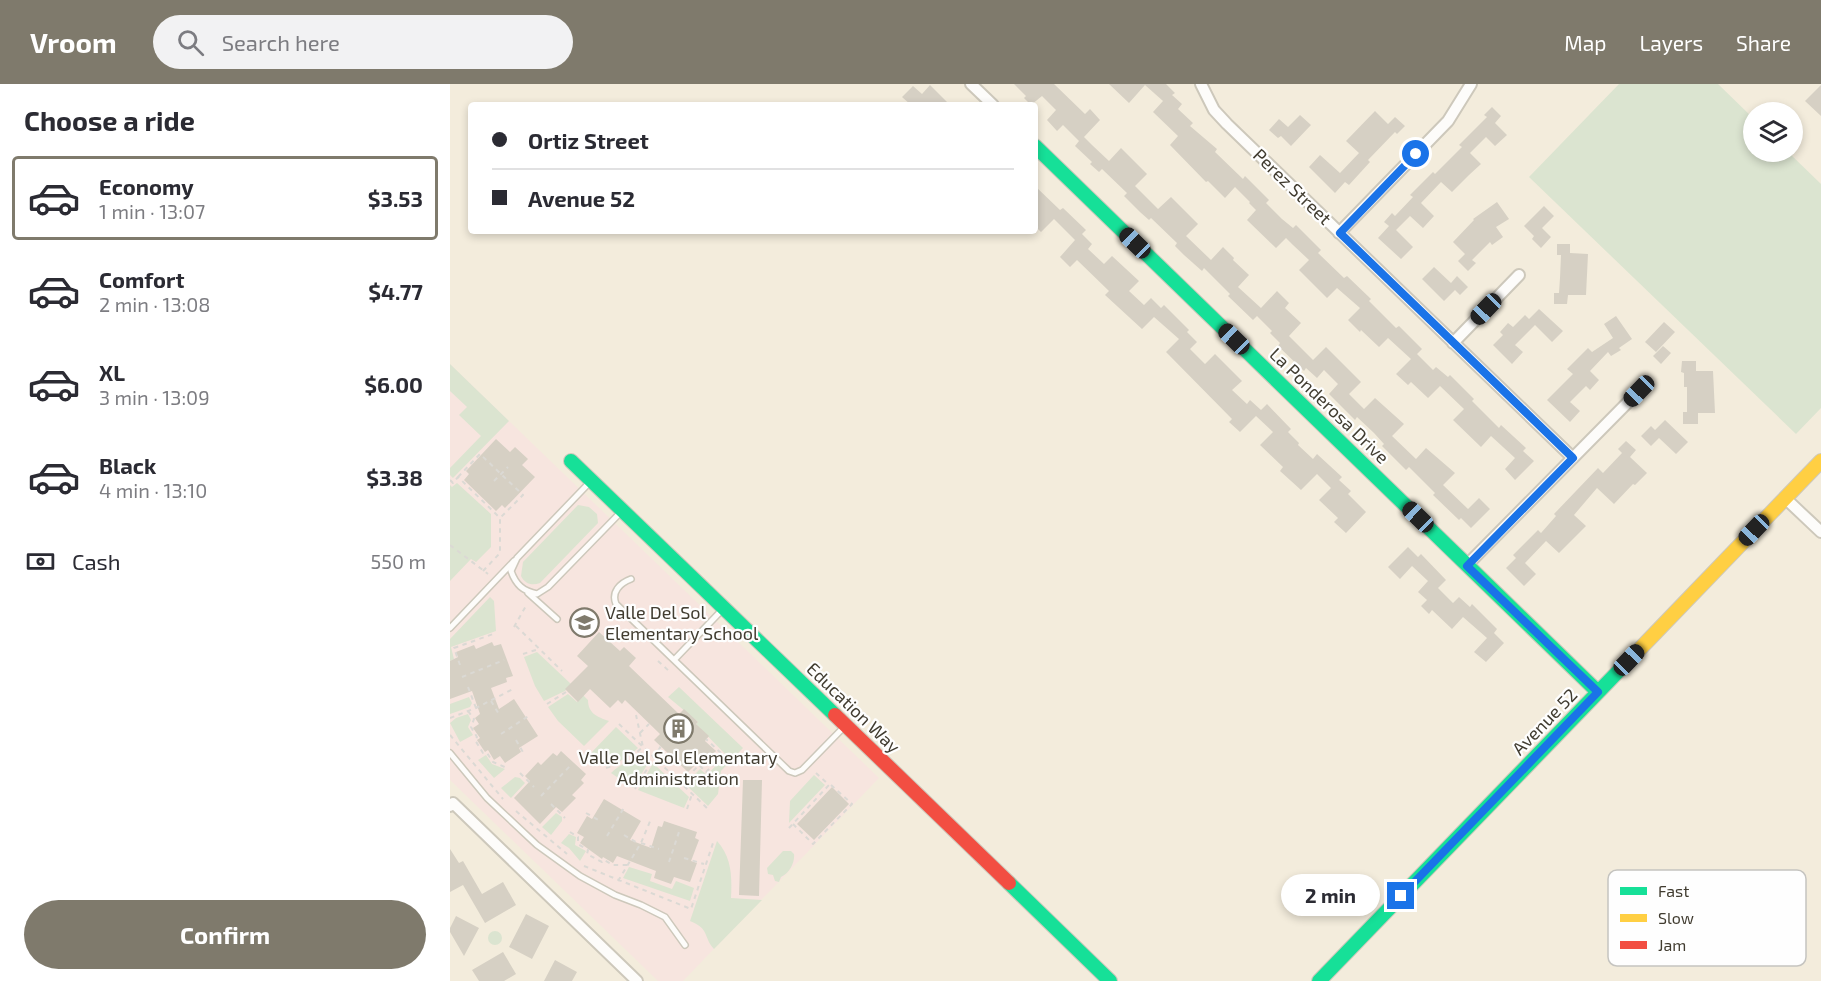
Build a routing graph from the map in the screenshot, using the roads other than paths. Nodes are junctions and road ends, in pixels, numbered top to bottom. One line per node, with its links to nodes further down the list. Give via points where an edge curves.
1 (971, 84): 4 (street)
2 (1201, 84): 6 (street, Perez Street, via 1214,110 1227,124)
3 (1471, 84): 6 (street, via 1448,121)
4 (990, 102)
5 (1038, 149): 18 (street, La Ponderosa Drive)
6 (1340, 233): 8 (street, Perez Street)
7 (1519, 275): 8 (street)
8 (1453, 343): 10 (street, Perez Street)
9 (1639, 391): 10 (street)
10 (1573, 458): 18 (street)
11 (571, 461): 13 (street, Education Way)
12 (1821, 461): 14 (street, Avenue 52)
13 (591, 480): 15 (street, Education Way); 17 (lane)
14 (1785, 498): 16 (street); 25 (street, Avenue 52)
15 (622, 510): 20 (lane, via 548,587 537,594); 21 (street, Education Way)
16 (1821, 532)
17 (518, 558): 20 (lane, via 512,571); 23 (lane)
18 (1467, 566): 25 (street, La Ponderosa Drive)
19 (631, 579): 24 (lane, via 616,590 616,604)
20 (527, 592): 22 (lane)
21 (723, 608): 24 (lane); 26 (street, Education Way)
22 (557, 619)
23 (450, 628)
24 (674, 660): 26 (lane, via 789,771 802,771)
25 (1598, 692): 32 (street, Avenue 52)
26 (845, 726): 31 (street, Education Way)
27 (450, 753): 29 (lane, via 487,798 537,845 580,876 665,917)
28 (450, 806): 30 (street, via 453,803)
29 (685, 945)
30 (637, 981)
31 (1110, 981)
32 (1319, 981)

